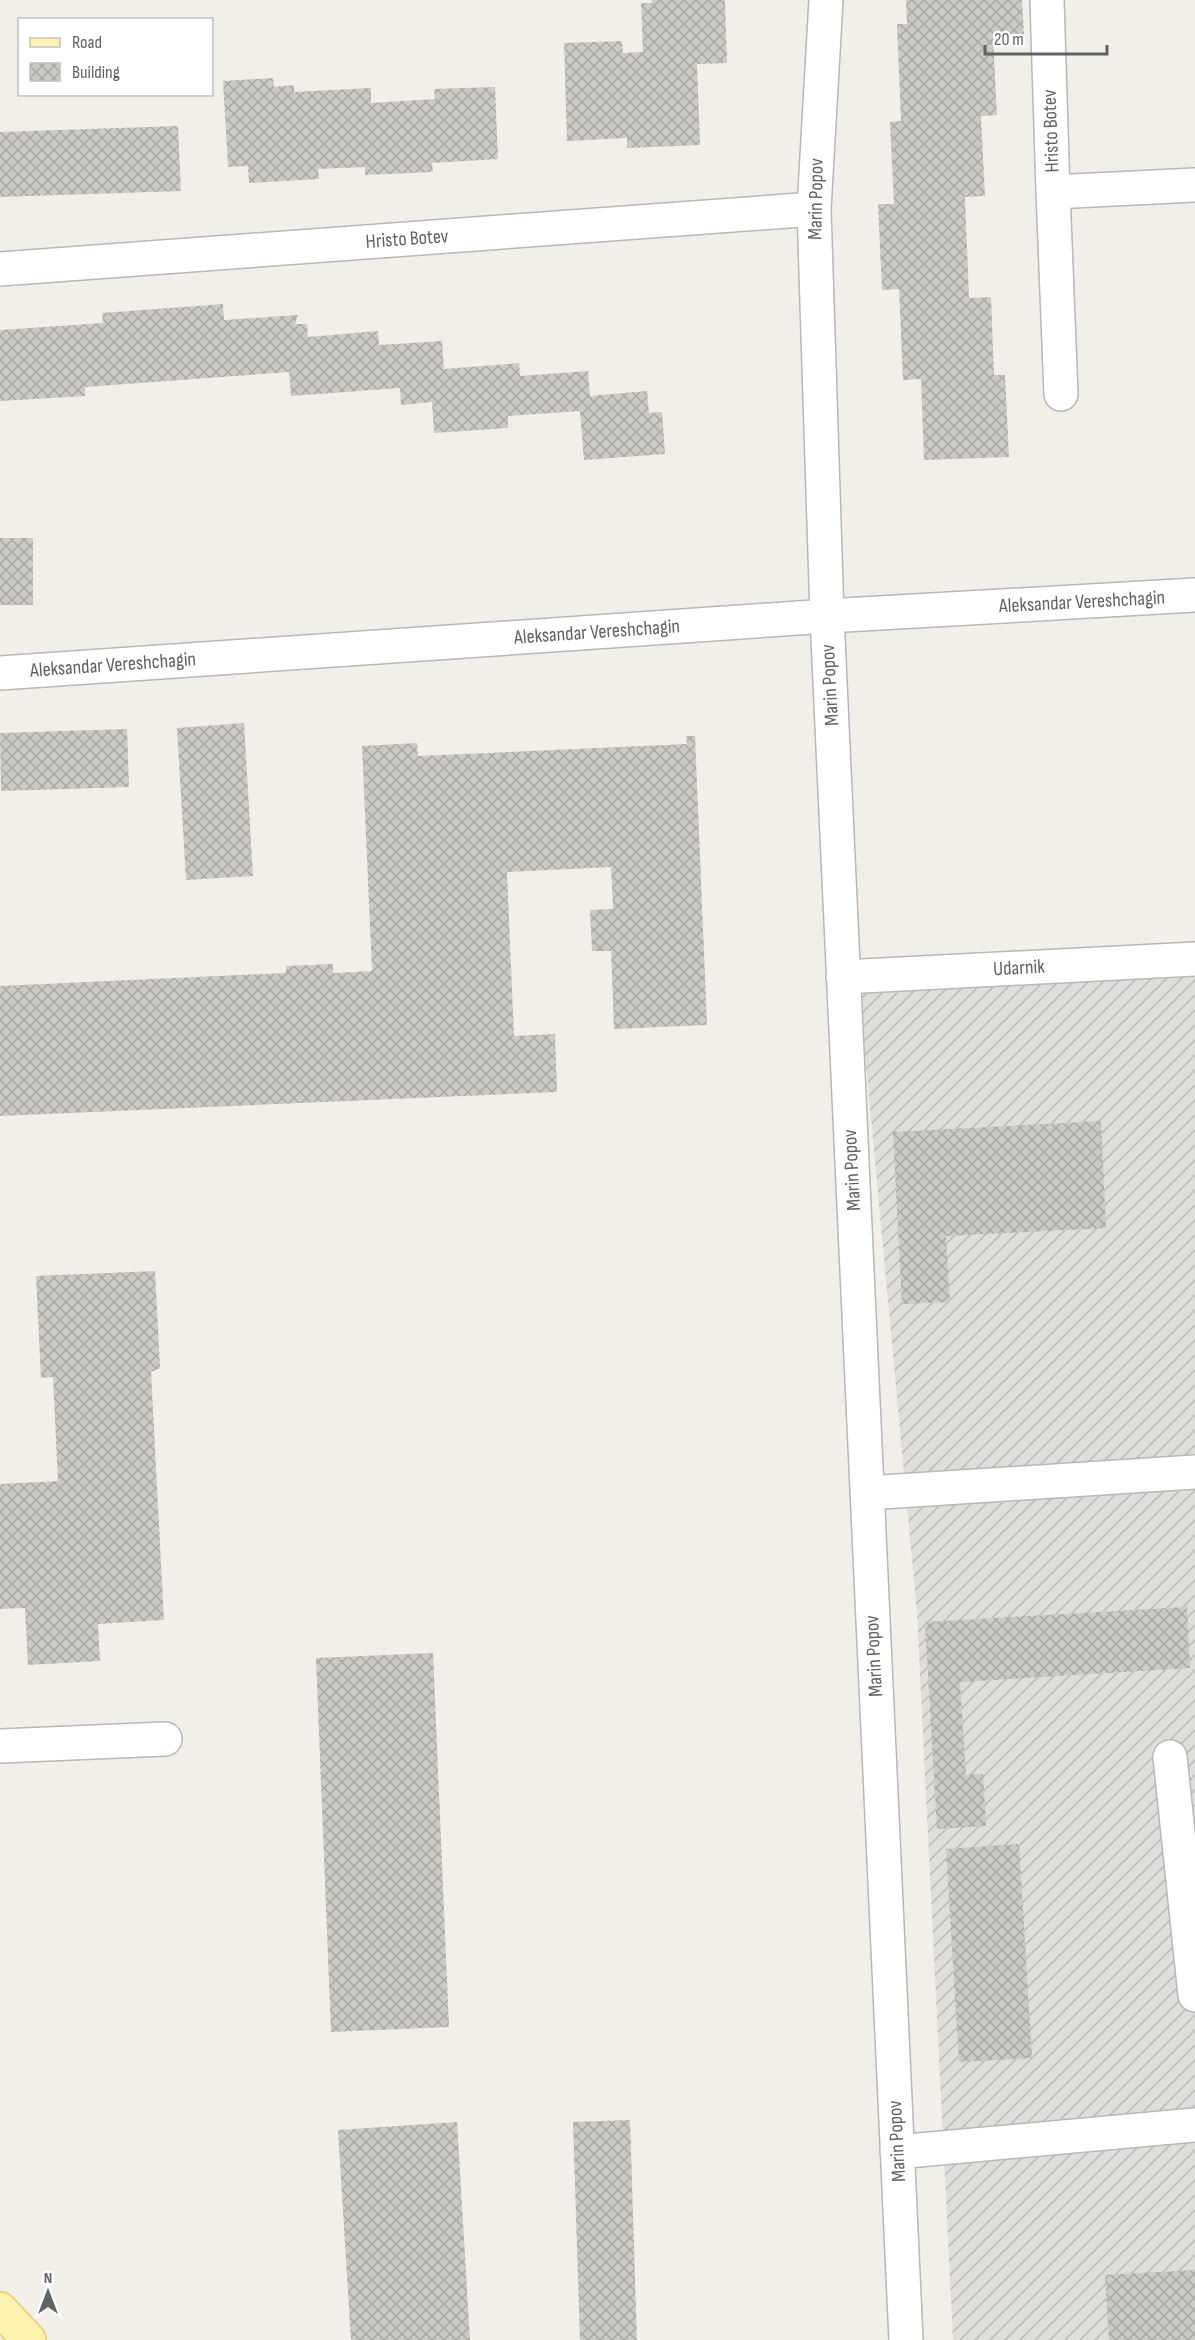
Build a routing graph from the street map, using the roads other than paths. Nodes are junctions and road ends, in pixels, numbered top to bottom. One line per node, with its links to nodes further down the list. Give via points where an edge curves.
1 (826, 0): 5 (street, Marin Popov)
2 (1047, 0): 4 (street, Hristo Botev)
3 (1195, 185): 4 (street, Hristo Botev)
4 (1053, 192): 7 (street)
5 (814, 209): 6 (street, Hristo Botev); 9 (street, Marin Popov)
6 (0, 269)
7 (1061, 394)
8 (1195, 595): 9 (street, Aleksandar Vereshchagin)
9 (827, 616): 10 (street, Aleksandar Vereshchagin); 12 (street, Marin Popov)
10 (0, 673)
11 (1195, 958): 12 (street, Udarnik)
12 (843, 977): 14 (street, Marin Popov)
13 (1195, 1472): 14 (street)
14 (867, 1493): 20 (street, Marin Popov)
15 (165, 1739): 16 (street)
16 (0, 1746)
17 (1170, 1757): 18 (street)
18 (1195, 1995)
19 (1195, 2126): 20 (street)
20 (897, 2152): 23 (street, Marin Popov)
21 (0, 2309): 22 (main road)
22 (29, 2340)
23 (906, 2340)

